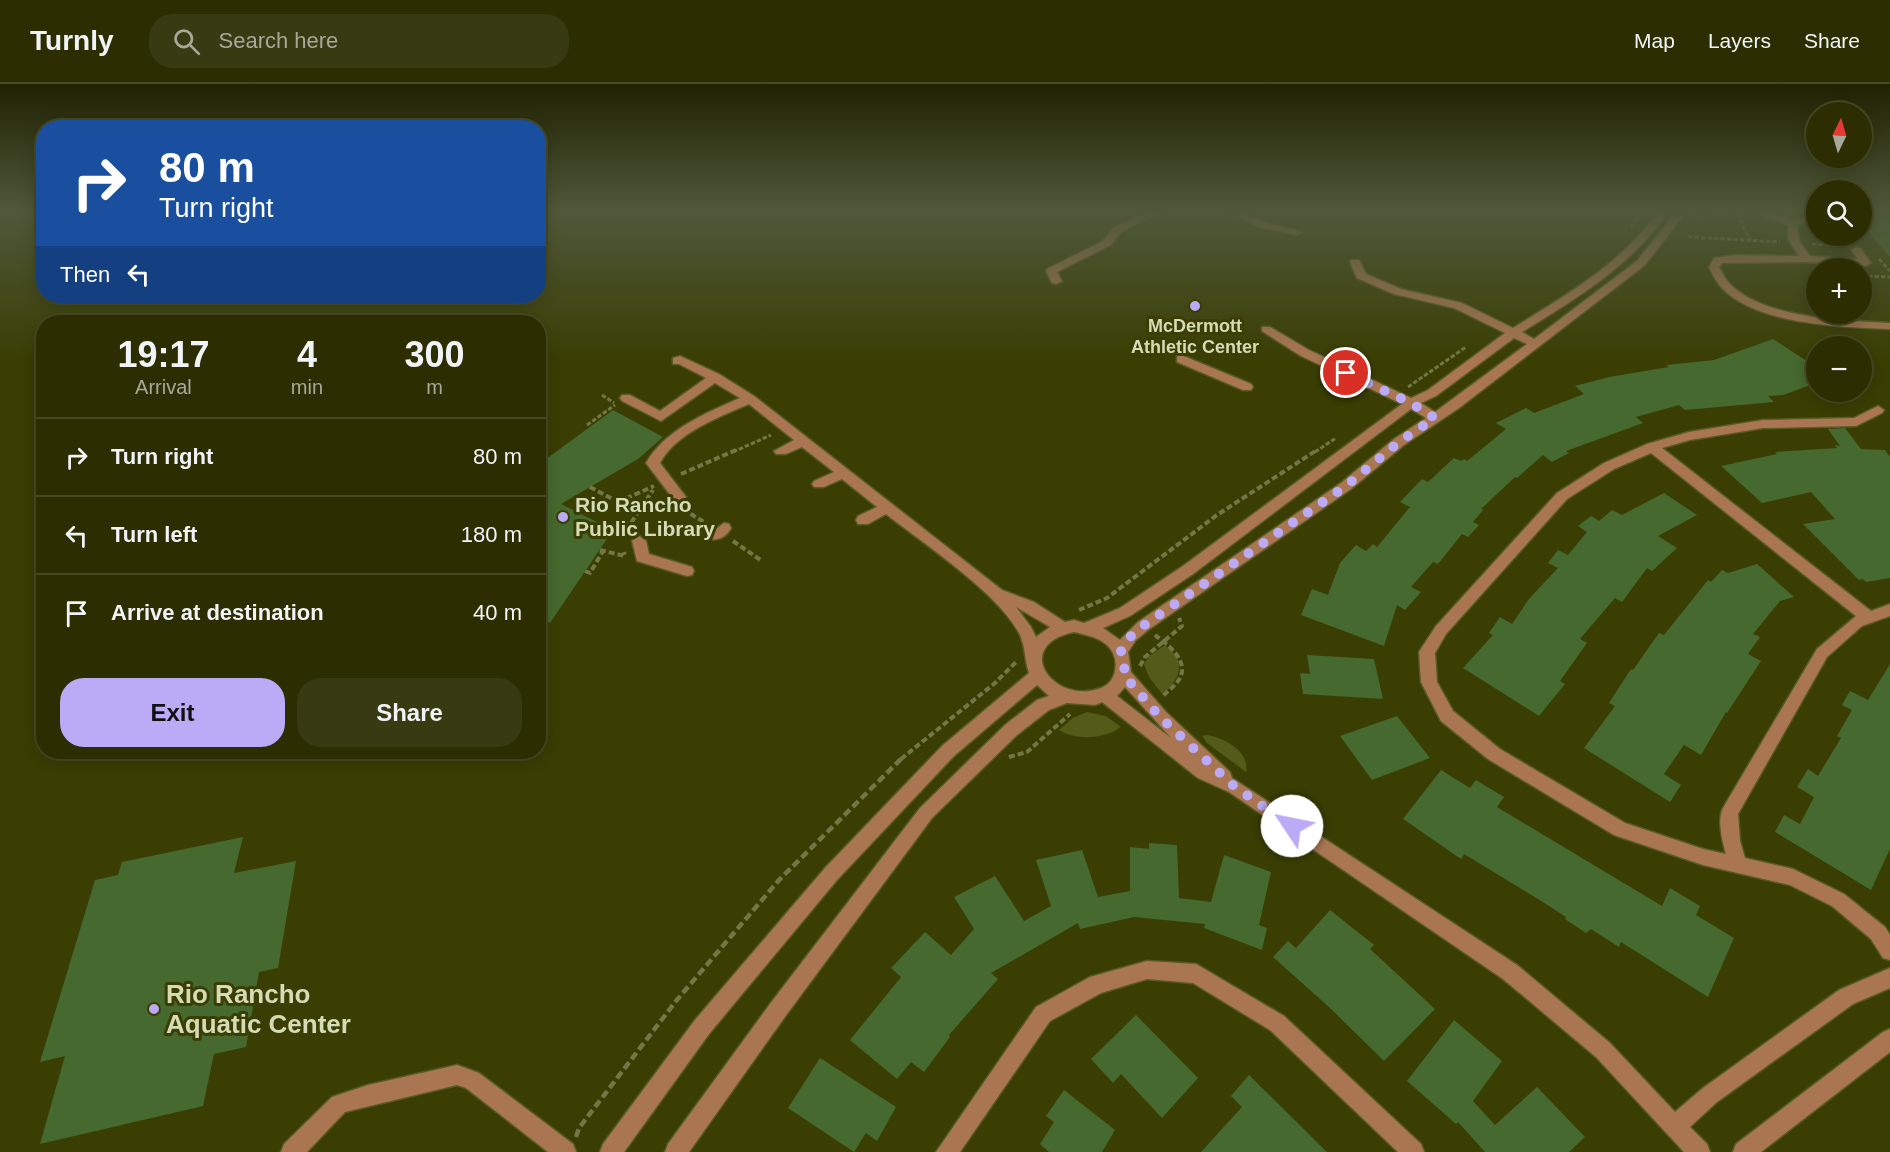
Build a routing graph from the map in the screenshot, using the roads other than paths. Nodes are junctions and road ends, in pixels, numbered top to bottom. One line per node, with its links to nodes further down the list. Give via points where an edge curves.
1 (1073, 260): 6 (street, via 1051,271)
2 (1618, 260): 11 (street, via 1593,283)
3 (1644, 260): 12 (street)
4 (1719, 260): 7 (street, via 1714,267 1717,278 1728,289 1756,304)
5 (1355, 261): 11 (street, via 1361,276 1398,292 1458,305)
6 (1056, 281)
7 (1806, 318)
8 (1861, 324): 9 (street)
9 (1890, 326)
10 (1266, 329): 19 (street, via 1305,353)
11 (1514, 332): 12 (street); 19 (street, via 1442,386)
12 (1536, 344): 21 (street)
13 (1180, 359): 16 (street)
14 (677, 361): 15 (street)
15 (715, 377): 17 (street); 18 (street, via 661,417)
16 (1247, 387)
17 (750, 399): 22 (street); 27 (street, via 725,410 656,454 653,463 679,497)
18 (621, 401)
19 (1411, 403): 21 (street); 36 (street, via 1188,570 1125,612)
20 (1878, 410): 23 (street, via 1856,423 1763,424 1689,436)
21 (1435, 418): 37 (street, via 1346,486 1143,626)
22 (803, 441): 24 (street); 25 (street)
23 (1652, 447): 34 (street); 44 (street, via 1609,466 1562,496 1441,630 1428,652 1429,682 1447,716 1494,754 1620,830)
24 (781, 451)
25 (844, 473): 26 (street); 28 (street)
26 (819, 484)
27 (664, 507)
28 (888, 507): 29 (street); 32 (street)
29 (862, 520)
30 (639, 542): 31 (street, via 642,557)
31 (687, 571)
32 (997, 594): 35 (street, via 1029,606); 38 (street, via 1026,632)
33 (1890, 610): 34 (street)
34 (1868, 617): 44 (street, via 1822,653 1730,813 1731,841)
35 (1060, 627): 36 (street); 38 (street)
36 (1089, 627): 37 (street, via 1108,636)
37 (1121, 651): 39 (street)
38 (1027, 654): 40 (street)
39 (1123, 674): 41 (street); 43 (street, via 1160,717)
40 (1038, 675): 42 (street); 51 (street, via 948,751 831,874 702,1027)
41 (1104, 694): 42 (street); 43 (street, via 1204,772)
42 (1071, 704): 52 (street, via 1043,705 1011,730 926,813)
43 (1235, 787): 48 (street, via 1510,972 1603,1050)
44 (1738, 866): 45 (street, via 1793,877 1838,900 1878,933)
45 (1890, 951)
46 (1890, 978): 48 (street, via 1846,997 1710,1095)
47 (1890, 1039): 56 (street)
48 (1675, 1126): 55 (street)
49 (569, 1148): 50 (street, via 472,1080 457,1075 339,1104)
50 (292, 1152)
51 (611, 1152)
52 (676, 1152)
53 (947, 1152): 54 (street, via 1043,1014 1097,984 1147,970 1196,974 1277,1023)
54 (1413, 1152)
55 (1699, 1152)
56 (1744, 1152)

